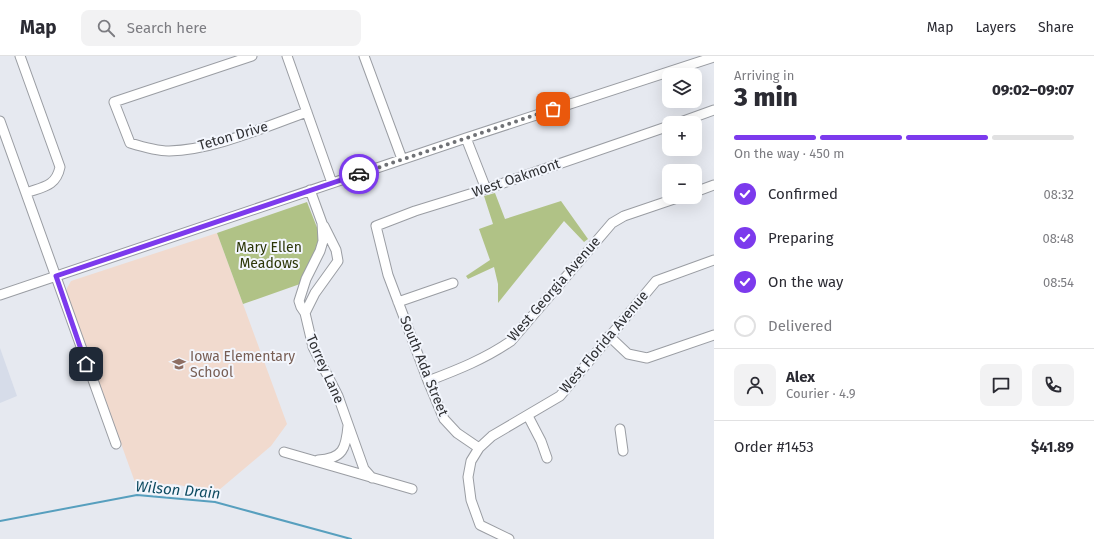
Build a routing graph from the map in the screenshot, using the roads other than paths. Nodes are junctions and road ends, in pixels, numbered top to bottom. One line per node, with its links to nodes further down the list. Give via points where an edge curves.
1 (20, 56): 19 (street, via 60,167 58,176 51,184)
2 (252, 56): 8 (street, Teton Drive, via 114,102 130,143 169,151 205,146)
3 (287, 56): 8 (street)
4 (364, 56): 13 (street)
5 (714, 57): 6 (street, via 706,61)
6 (702, 59): 12 (street)
7 (714, 110): 9 (street)
8 (307, 112): 14 (street)
9 (697, 116)
10 (0, 121): 19 (street)
11 (662, 128): 16 (street, West Oakmont)
12 (466, 138): 13 (street); 16 (street)
13 (402, 159): 14 (street)
14 (332, 183): 18 (street)
15 (714, 185): 17 (street)
16 (486, 189): 22 (street, West Oakmont, via 376,226)
17 (702, 189)
18 (310, 190): 21 (street, Torrey Lane); 26 (street)
19 (26, 193): 26 (street)
20 (662, 203): 33 (street, West Georgia Avenue, via 624,216 612,223 511,341 470,365)
21 (322, 223): 23 (street, Torrey Lane, via 323,241); 25 (street, via 338,257 338,261)
22 (379, 239): 29 (street, South Ada Street)
23 (316, 257): 25 (street); 30 (street, Torrey Lane, via 299,301)
24 (714, 260): 32 (street, West Florida Avenue, via 656,280)
25 (329, 271): 30 (street)
26 (56, 276): 28 (street); 37 (street)
27 (453, 283): 29 (street)
28 (0, 295)
29 (398, 302): 33 (street, South Ada Street)
30 (305, 313): 35 (street, Torrey Lane, via 313,347)
31 (714, 335): 32 (street, via 647,358 628,354)
32 (609, 336): 34 (street, West Florida Avenue, via 560,396)
33 (428, 382): 38 (street, South Ada Street, via 444,419 457,433)
34 (528, 416): 38 (street, West Florida Avenue, via 492,436); 41 (street)
35 (348, 422): 42 (street, via 346,444 338,456); 43 (street, Torrey Lane, via 364,468)
36 (620, 429): 39 (street)
37 (116, 444)
38 (479, 448): 45 (street, via 471,461 468,477 471,500 480,525)
39 (623, 451)
40 (284, 452): 42 (street)
41 (547, 458)
42 (313, 461): 43 (street)
43 (372, 478): 44 (street)
44 (412, 489)
45 (509, 539)

